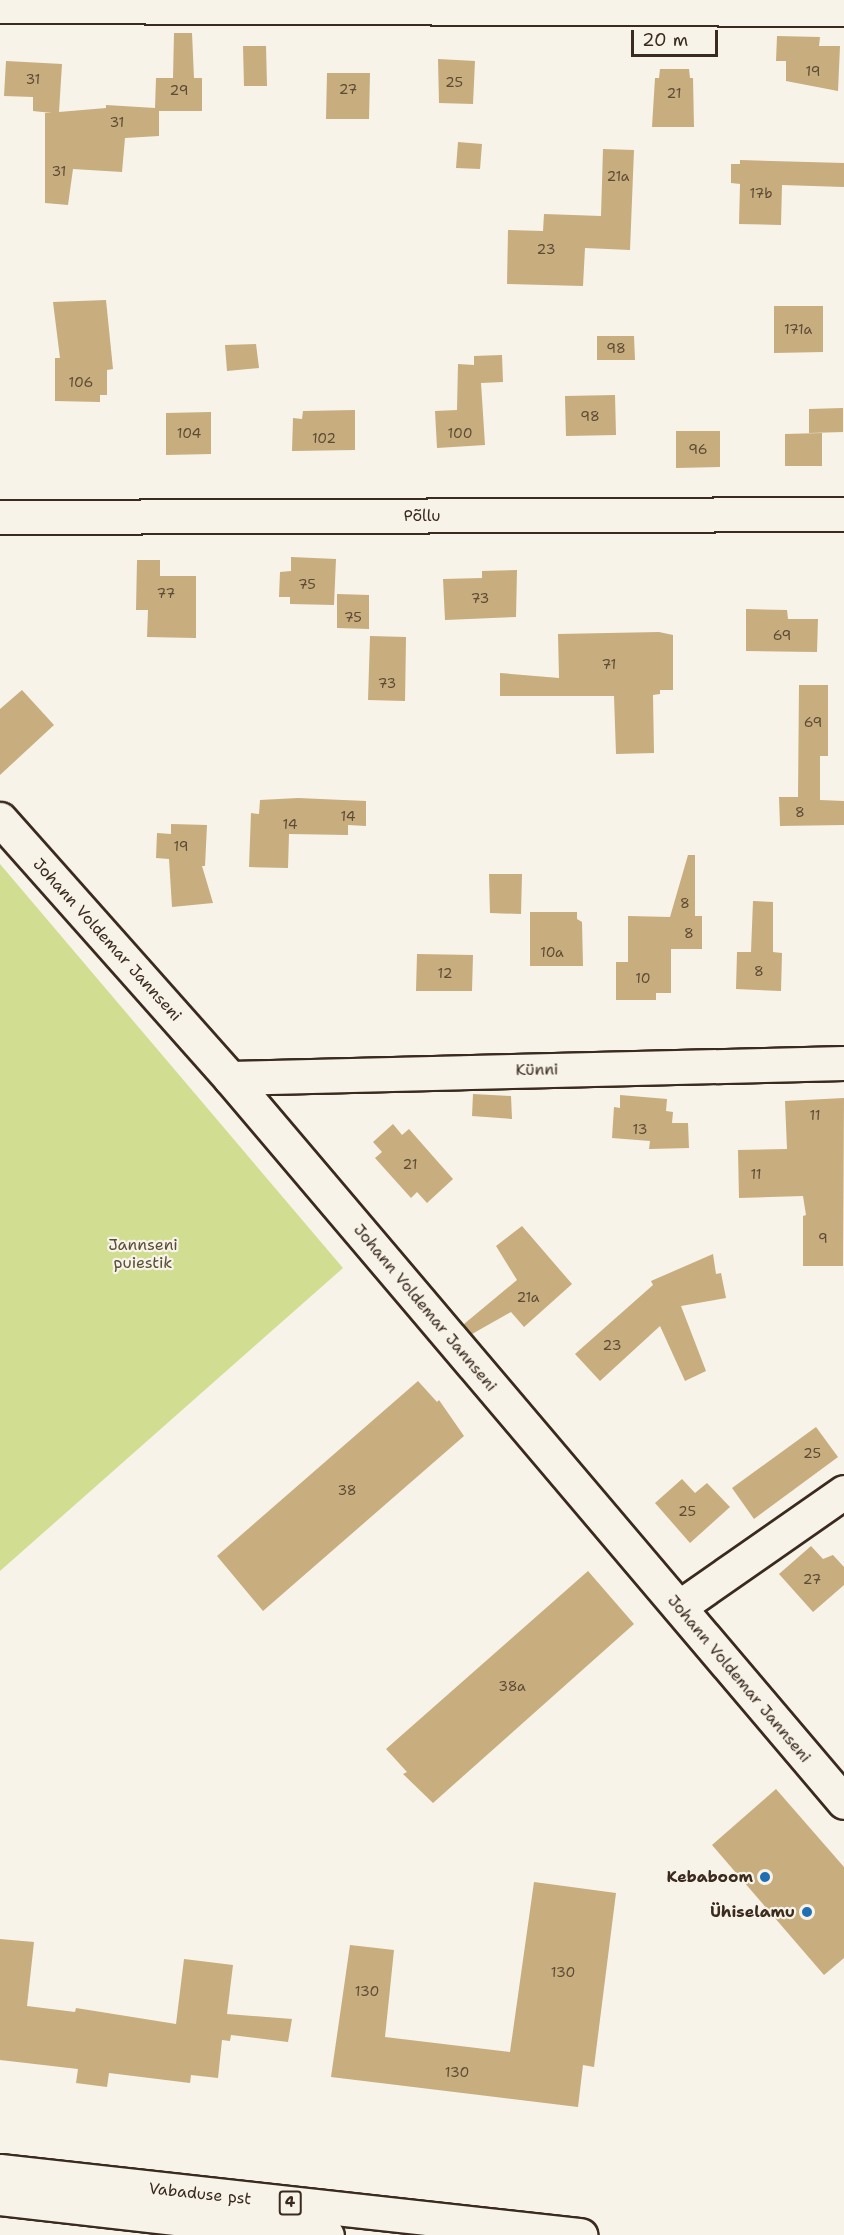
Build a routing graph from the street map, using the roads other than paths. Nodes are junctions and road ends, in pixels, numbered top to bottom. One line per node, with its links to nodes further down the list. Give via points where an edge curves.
1 (0, 6): 2 (main road)
2 (844, 9)
3 (844, 514): 4 (main road, Põllu)
4 (0, 517)
5 (0, 819): 7 (main road, Johann Voldemar Jannseni)
6 (844, 1063): 7 (main road, Künni)
7 (230, 1078): 10 (main road, Johann Voldemar Jannseni)
8 (844, 1492): 10 (main road)
9 (844, 1509): 10 (main road)
10 (684, 1613): 11 (main road, Johann Voldemar Jannseni)
11 (842, 1796)
12 (0, 2171): 15 (main road, Vabaduse pst / 4)
13 (0, 2198): 14 (main road, Vabaduse pst / 4)
14 (327, 2235)
15 (580, 2235)

